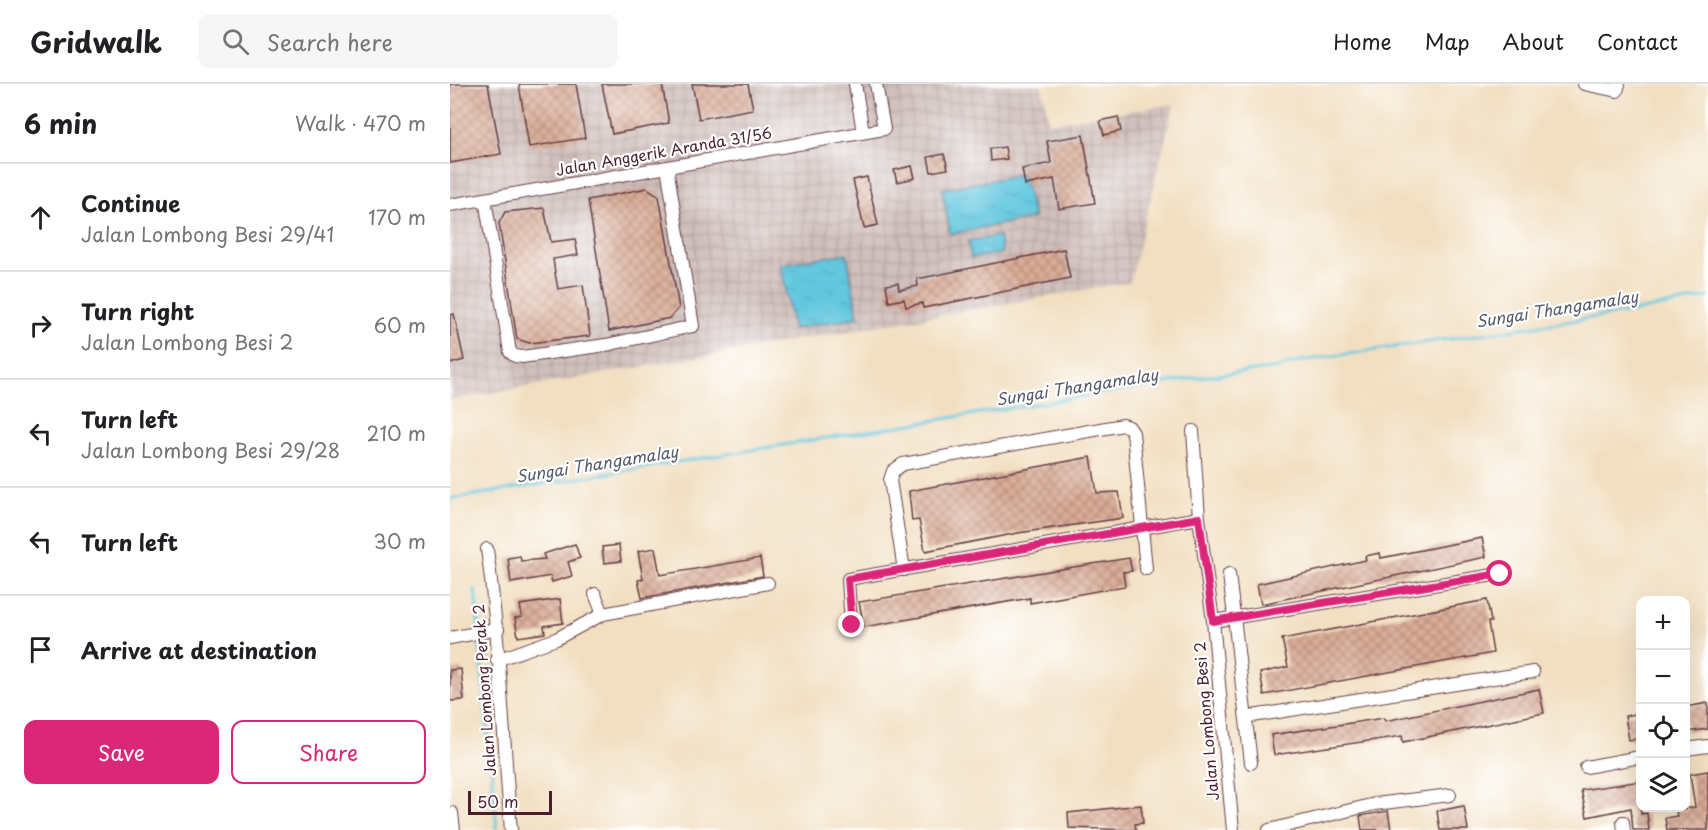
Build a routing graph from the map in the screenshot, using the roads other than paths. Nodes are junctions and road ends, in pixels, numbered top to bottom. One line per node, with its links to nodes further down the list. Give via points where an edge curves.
1 (855, 84): 5 (street)
2 (876, 84): 5 (street, Jalan Anggerik Aranda 31/56, via 884,129)
3 (1584, 84): 4 (street, via 1617,91)
4 (1619, 84)
5 (863, 132): 6 (street, Jalan Anggerik Aranda 31/56)
6 (668, 167): 7 (street, Jalan Anggerik Aranda 31/56); 7 (street, via 693,326 606,345 522,357 510,352)
7 (485, 199): 8 (street, Jalan Anggerik Aranda 31/56)
8 (450, 205)
9 (1193, 431): 10 (street, Jalan Lombong Besi 2)
10 (1199, 518): 11 (street); 21 (street, Jalan Lombong Besi 2)
11 (1142, 528): 13 (street); 14 (street); 14 (street, via 1133,432 1129,427 1060,436 903,464 893,471 890,480)
12 (487, 549): 23 (street, Jalan Lombong Perak 2)
13 (1146, 569)
14 (904, 570): 22 (street, via 848,579)
15 (1229, 574): 20 (street)
16 (1500, 574): 20 (street)
17 (768, 583): 19 (street)
18 (596, 594): 19 (street)
19 (603, 614): 25 (street, via 556,639)
20 (1234, 618): 21 (street); 27 (street)
21 (1213, 621): 37 (street, Jalan Lombong Besi 2)
22 (852, 625)
23 (492, 630): 24 (street); 25 (street, Jalan Lombong Perak 2)
24 (450, 638)
25 (497, 660): 36 (street, Jalan Lombong Perak 2)
26 (1533, 672): 27 (street)
27 (1246, 717): 31 (street)
28 (1708, 746): 29 (street)
29 (1690, 748)
30 (1636, 758): 32 (street)
31 (1251, 763)
32 (1586, 766)
33 (1450, 795): 38 (street, via 1375,804)
34 (452, 813): 35 (street)
35 (454, 830)
36 (511, 830)
37 (1233, 830)
38 (1269, 830)

